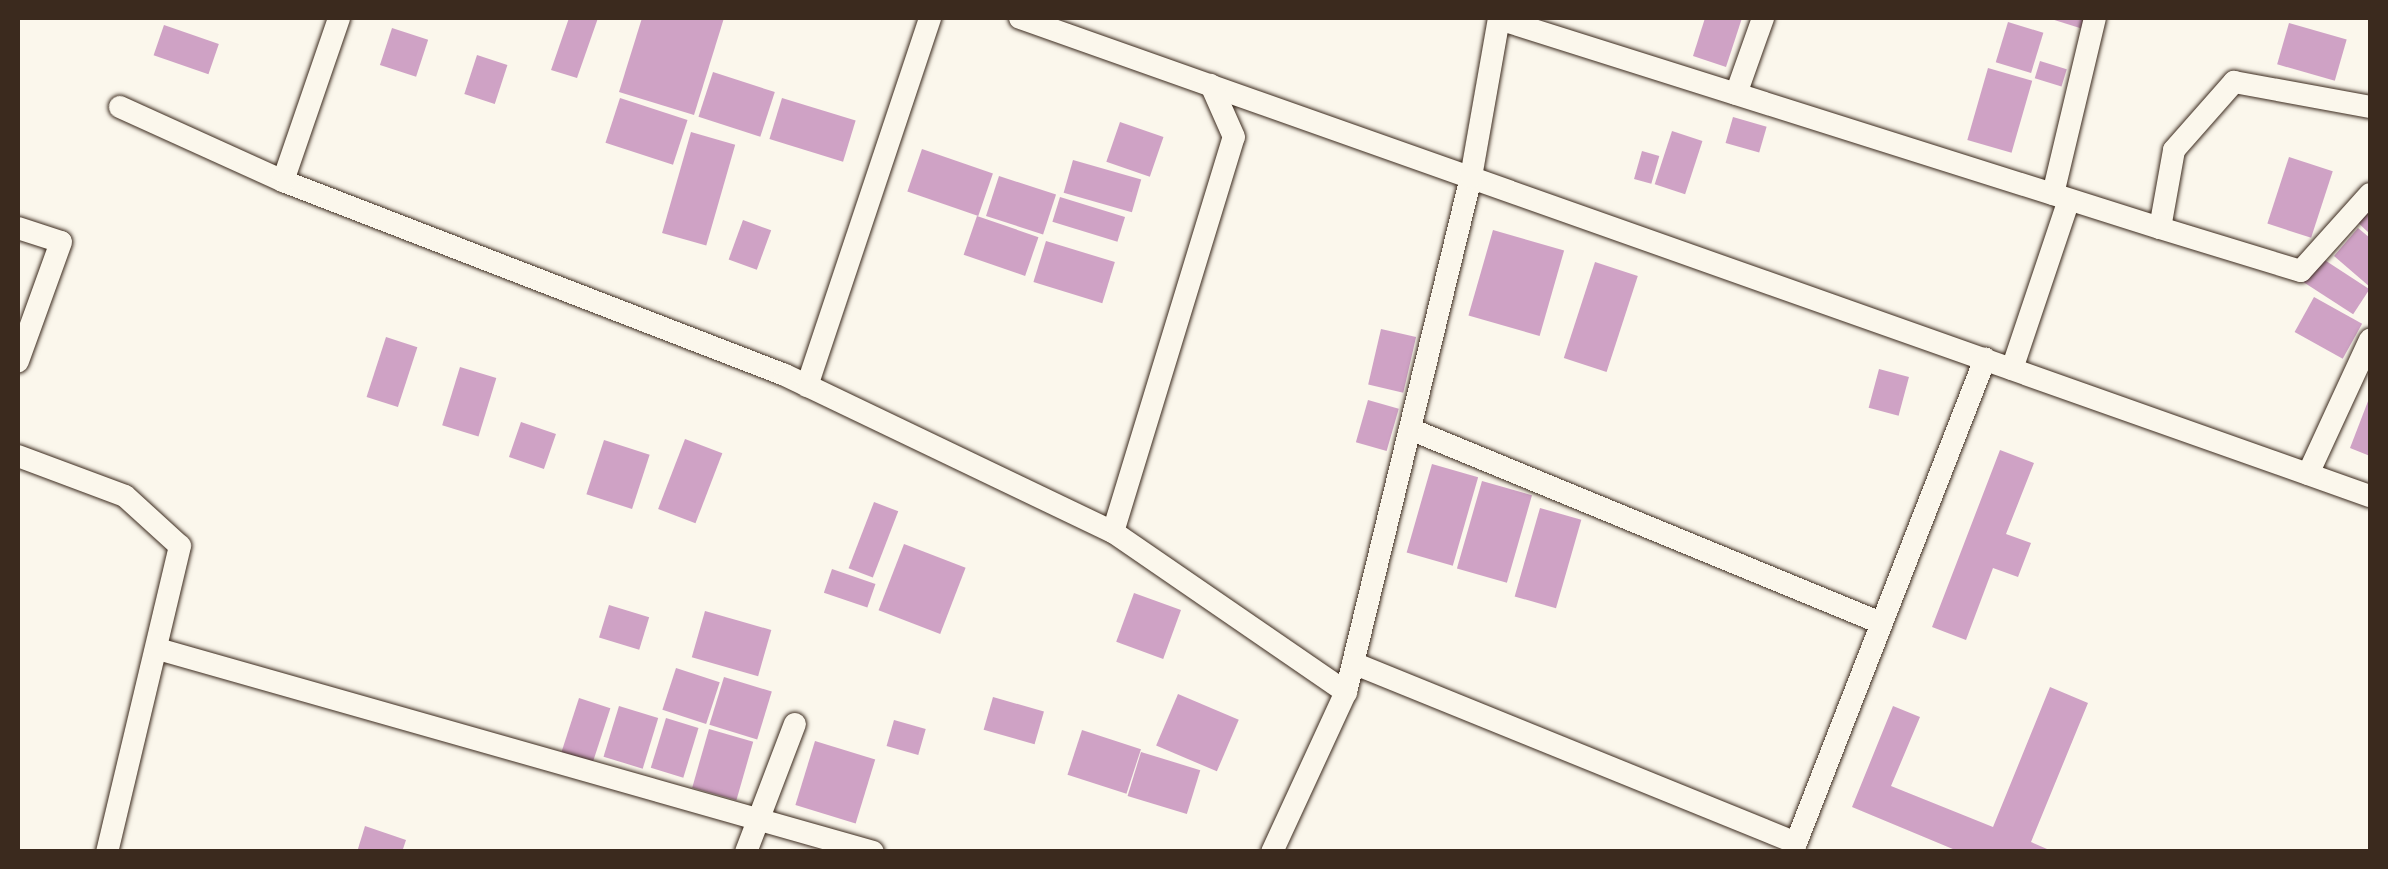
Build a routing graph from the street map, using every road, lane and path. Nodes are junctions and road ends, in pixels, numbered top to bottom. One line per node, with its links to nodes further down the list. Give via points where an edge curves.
1 (339, 18): 12 (street)
2 (930, 18): 21 (street)
3 (1020, 18): 7 (street)
4 (1499, 18): 8 (street); 11 (street)
5 (1763, 18): 8 (street)
6 (2095, 18): 14 (street)
7 (1211, 85): 11 (street); 26 (street, via 1234,137)
8 (1736, 94): 14 (street)
9 (120, 107): 12 (street)
10 (2370, 107): 16 (street, via 2234,82 2174,150)
11 (1471, 177): 18 (street); 22 (street)
12 (283, 180): 21 (street)
13 (2370, 194): 16 (street, via 2301,272)
14 (2061, 197): 16 (street); 20 (street)
15 (18, 228): 19 (street, via 61,242)
16 (2160, 228)
17 (2370, 340): 24 (street)
18 (1985, 360): 20 (street); 27 (street)
19 (18, 361)
20 (2012, 369): 24 (street)
21 (808, 386): 26 (street)
22 (1410, 429): 27 (street); 29 (street)
23 (18, 456): 28 (street, via 125,496 180,546)
24 (2308, 474): 25 (street)
25 (2370, 496)
26 (1113, 532): 30 (street)
27 (1881, 623): 33 (street)
28 (158, 649): 32 (street); 34 (street)
29 (1353, 664): 30 (street); 33 (street)
30 (1346, 692): 37 (street)
31 (795, 724): 32 (street)
32 (757, 818): 35 (street); 36 (street)
33 (1805, 847)
34 (106, 852)
35 (746, 852)
36 (873, 852)
37 (1272, 852)

